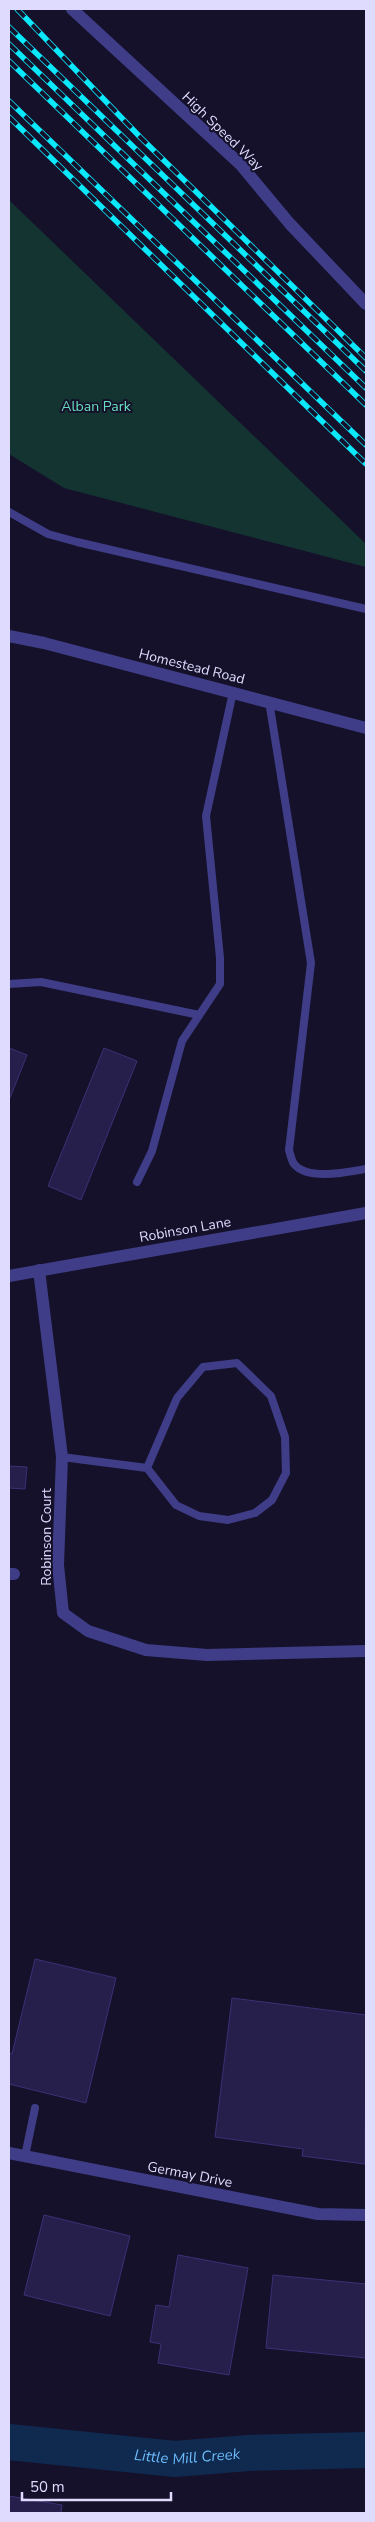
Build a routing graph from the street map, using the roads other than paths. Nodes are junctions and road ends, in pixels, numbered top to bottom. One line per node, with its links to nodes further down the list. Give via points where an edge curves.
1 (72, 9): 2 (street, High Speed Way, via 240,164 290,224)
2 (366, 304)
3 (9, 512): 4 (lane, via 48,534 77,542)
4 (366, 609)
5 (9, 636): 6 (street, Homestead Road)
6 (233, 692): 7 (street, Homestead Road); 10 (lane, via 206,816 220,984)
7 (269, 701): 8 (street, Homestead Road); 11 (lane, via 311,963 289,1150 294,1164 306,1172 331,1174)
8 (366, 728)
9 (9, 984): 10 (lane, via 40,982)
10 (199, 1015): 12 (lane, via 182,1041 152,1151)
11 (366, 1169)
12 (137, 1182)
13 (366, 1213): 14 (street, Robinson Lane)
14 (39, 1270): 15 (street, Robinson Lane); 16 (street, Robinson Court)
15 (9, 1276)
16 (62, 1457): 17 (lane); 18 (street, Robinson Court, via 58,1565 63,1613 88,1630 146,1650 207,1655)
17 (147, 1468): 17 (lane, via 176,1505 199,1516 228,1520 255,1513 272,1500 286,1473 285,1437 271,1396 238,1363 203,1367 177,1398)
18 (366, 1650)
19 (35, 2108): 21 (lane)
20 (9, 2153): 21 (street, Germay Drive)
21 (25, 2156): 22 (street, Germay Drive, via 318,2214)
22 (366, 2215)

